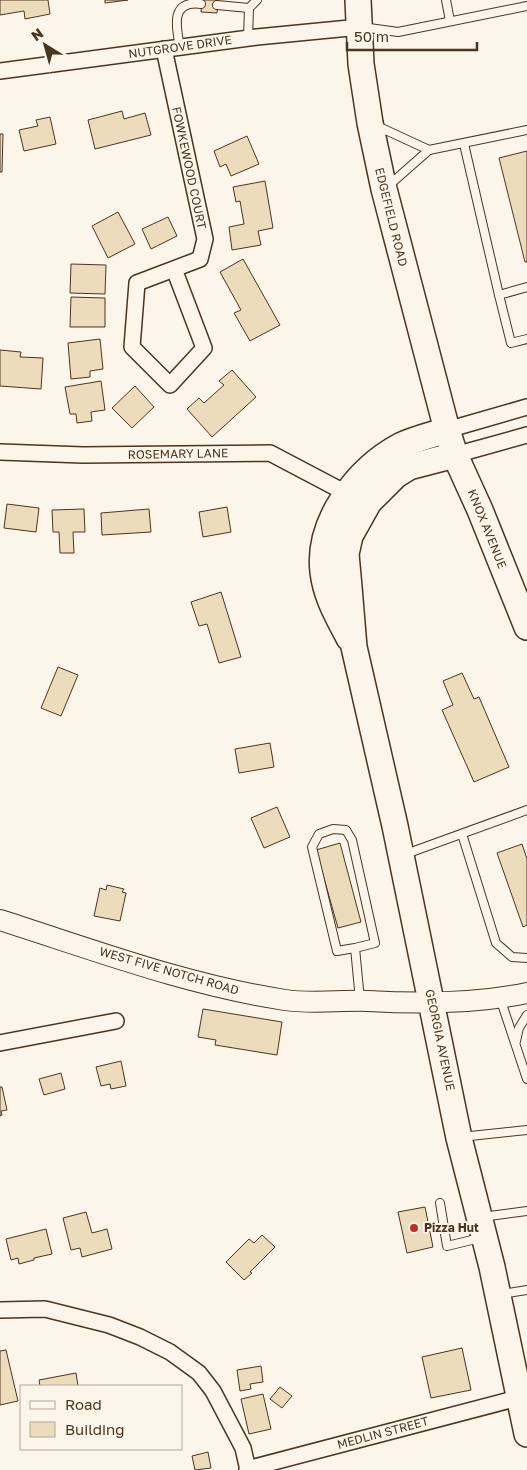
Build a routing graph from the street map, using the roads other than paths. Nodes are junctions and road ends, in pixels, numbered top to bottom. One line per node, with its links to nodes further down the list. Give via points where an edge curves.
1 (257, 0): 7 (lane)
2 (358, 0): 9 (main road, EDGEFIELD ROAD)
3 (446, 0): 8 (lane)
4 (202, 4): 11 (lane, via 184,6 179,12 176,20)
5 (217, 5): 7 (lane)
6 (527, 6): 8 (lane)
7 (249, 8): 10 (lane)
8 (450, 22): 9 (lane, via 398,32)
9 (360, 26): 10 (street, NUTGROVE DRIVE); 14 (main road, EDGEFIELD ROAD, via 361,64)
10 (248, 38): 11 (street, NUTGROVE DRIVE)
11 (180, 47): 12 (street, NUTGROVE DRIVE)
12 (164, 49): 13 (street, NUTGROVE DRIVE); 19 (street, FOWKEWOOD COURT, via 205,239 200,259)
13 (0, 71)
14 (370, 123): 17 (lane); 18 (main road, EDGEFIELD ROAD)
15 (527, 130): 16 (lane)
16 (464, 144): 17 (lane); 21 (lane)
17 (429, 150): 18 (lane)
18 (384, 190): 24 (main road, EDGEFIELD ROAD)
19 (174, 269): 19 (street, FOWKEWOOD COURT, via 137,283 132,347 170,385 204,348)
20 (527, 287): 21 (lane)
21 (499, 294): 22 (lane, via 511,343)
22 (527, 339)
23 (527, 407): 24 (street)
24 (447, 430): 27 (main road, KNOX AVENUE); 28 (main road, GEORGIA AVENUE, via 386,454)
25 (527, 435): 27 (street)
26 (0, 452): 28 (street, ROSEMARY LANE, via 93,455 270,453)
27 (455, 454): 29 (main road, KNOX AVENUE); 30 (main road, GEORGIA AVENUE, via 409,467 396,475 369,502 350,536 346,554)
28 (346, 494): 30 (main road, GEORGIA AVENUE, via 322,549 323,572 330,603)
29 (527, 627)
30 (354, 647): 33 (main road, GEORGIA AVENUE)
31 (526, 813): 32 (lane)
32 (462, 834): 33 (lane); 36 (lane, via 496,943 512,957)
33 (401, 856): 40 (main road, GEORGIA AVENUE)
34 (0, 920): 39 (street, WEST FIVE NOTCH ROAD, via 217,987 287,1000)
35 (355, 948): 35 (lane, via 375,943 352,840 346,830 333,829 319,834 312,847 337,950); 39 (lane)
36 (527, 958)
37 (527, 993): 38 (street, WEST FIVE NOTCH ROAD)
38 (500, 998): 40 (street, WEST FIVE NOTCH ROAD); 44 (lane)
39 (360, 1000): 40 (street, WEST FIVE NOTCH ROAD)
40 (432, 1003): 47 (main road, GEORGIA AVENUE)
41 (527, 1015): 44 (lane, via 519,1028)
42 (116, 1021): 43 (street)
43 (0, 1043)
44 (516, 1043): 45 (lane)
45 (527, 1080)
46 (527, 1130): 47 (lane)
47 (459, 1138): 50 (main road, GEORGIA AVENUE)
48 (440, 1203): 50 (lane, via 447,1246)
49 (527, 1211): 50 (lane)
50 (482, 1227): 52 (main road, GEORGIA AVENUE)
51 (527, 1290): 52 (lane)
52 (498, 1295): 54 (main road, GEORGIA AVENUE)
53 (0, 1310): 55 (street, via 45,1309 109,1325 170,1352 199,1373 213,1391 243,1448)
54 (524, 1415): 55 (street, MEDLIN STREET)
55 (247, 1469)

